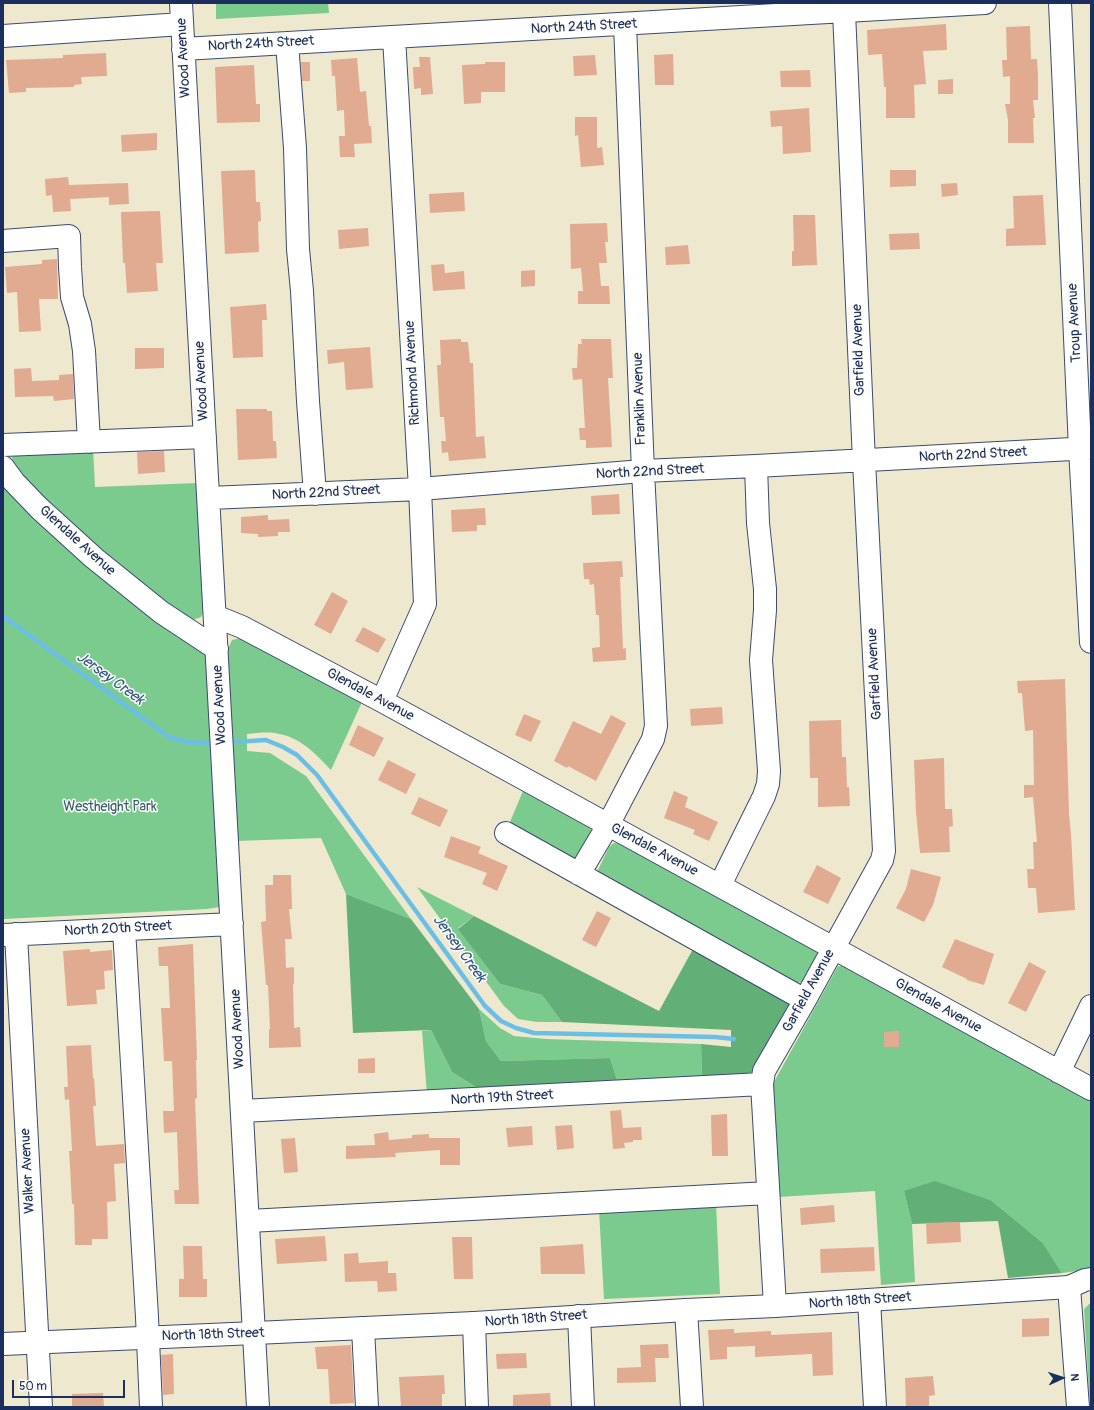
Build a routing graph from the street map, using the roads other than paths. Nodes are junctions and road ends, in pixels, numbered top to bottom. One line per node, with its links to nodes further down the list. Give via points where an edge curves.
1 (181, 3): 6 (street, Wood Avenue)
2 (985, 3): 5 (street, North 24th Street)
3 (1060, 3): 16 (street, Troup Avenue)
4 (740, 10): 5 (street, North 24th Street); 7 (street, North 24th Street)
5 (844, 12): 17 (street, Garfield Avenue)
6 (182, 24): 8 (street); 11 (street, Wood Avenue)
7 (625, 24): 9 (street, North 24th Street); 20 (street, Franklin Avenue)
8 (3, 36)
9 (394, 37): 10 (street, North 24th Street); 21 (street, Richmond Avenue)
10 (287, 43): 11 (street, North 24th Street); 22 (street)
11 (184, 49): 13 (street, Wood Avenue)
12 (3, 241): 14 (street, via 69,236 72,297 84,351)
13 (205, 437): 14 (street); 23 (street, Wood Avenue)
14 (89, 442): 15 (street)
15 (3, 445)
16 (1086, 449): 17 (street, North 22nd Street); 25 (street, Troup Avenue)
17 (864, 461): 18 (street, North 22nd Street); 35 (street, Garfield Avenue, via 884,850 882,860)
18 (756, 466): 20 (street, North 22nd Street); 31 (street, via 765,610 761,660 769,764 768,784)
19 (3, 467): 26 (street, Glendale Avenue, via 39,508 94,558 161,612)
20 (643, 471): 21 (street, North 22nd Street); 28 (street, Franklin Avenue, via 656,726 653,739)
21 (420, 489): 22 (street, North 22nd Street); 27 (street, Richmond Avenue, via 425,604)
22 (315, 494): 23 (street, North 22nd Street)
23 (208, 498): 24 (street, Wood Avenue)
24 (215, 616): 26 (street, Wood Avenue); 27 (street, Glendale Avenue, via 242,627)
25 (1091, 642)
26 (217, 649): 32 (street, Wood Avenue)
27 (382, 701): 28 (street, Glendale Avenue)
28 (608, 825): 30 (street, Franklin Avenue); 31 (street, Glendale Avenue)
29 (506, 834): 30 (street)
30 (579, 874): 36 (street)
31 (720, 885): 35 (street, Glendale Avenue)
32 (232, 924): 33 (street, North 20th Street); 41 (street, Wood Avenue)
33 (124, 929): 34 (street, North 20th Street); 54 (street)
34 (10, 935): 55 (street, Walker Avenue)
35 (833, 948): 36 (street, Garfield Avenue); 38 (street, Glendale Avenue)
36 (805, 1000): 39 (street, Garfield Avenue, via 764,1071)
37 (1091, 1006): 38 (street)
38 (1059, 1072): 40 (street, Glendale Avenue)
39 (762, 1084): 41 (street, North 19th Street); 42 (street, Garfield Avenue)
40 (1091, 1089)
41 (242, 1111): 43 (street, Wood Avenue)
42 (768, 1193): 43 (street); 48 (street, Garfield Avenue)
43 (249, 1221): 53 (street, Wood Avenue)
44 (1091, 1279): 45 (street, North 18th Street)
45 (1069, 1287): 46 (street, North 18th Street, via 1082,1294); 47 (street, North 18th Street); 65 (street)
46 (1091, 1294)
47 (869, 1300): 48 (street, North 18th Street); 64 (street)
48 (775, 1306): 49 (street, North 18th Street)
49 (686, 1310): 50 (street, North 18th Street); 63 (street)
50 (579, 1316): 51 (street, North 18th Street); 62 (street)
51 (474, 1323): 52 (street, North 18th Street); 61 (street)
52 (363, 1328): 53 (street, North 18th Street); 60 (street)
53 (255, 1334): 54 (street, North 18th Street); 59 (street, Wood Avenue)
54 (148, 1338): 55 (street, North 18th Street); 58 (street)
55 (37, 1342): 56 (street, North 18th Street); 57 (street, Walker Avenue)
56 (3, 1344)
57 (41, 1407)
58 (151, 1407)
59 (258, 1407)
60 (367, 1407)
61 (477, 1407)
62 (583, 1407)
63 (692, 1407)
64 (875, 1407)
65 (1078, 1407)

